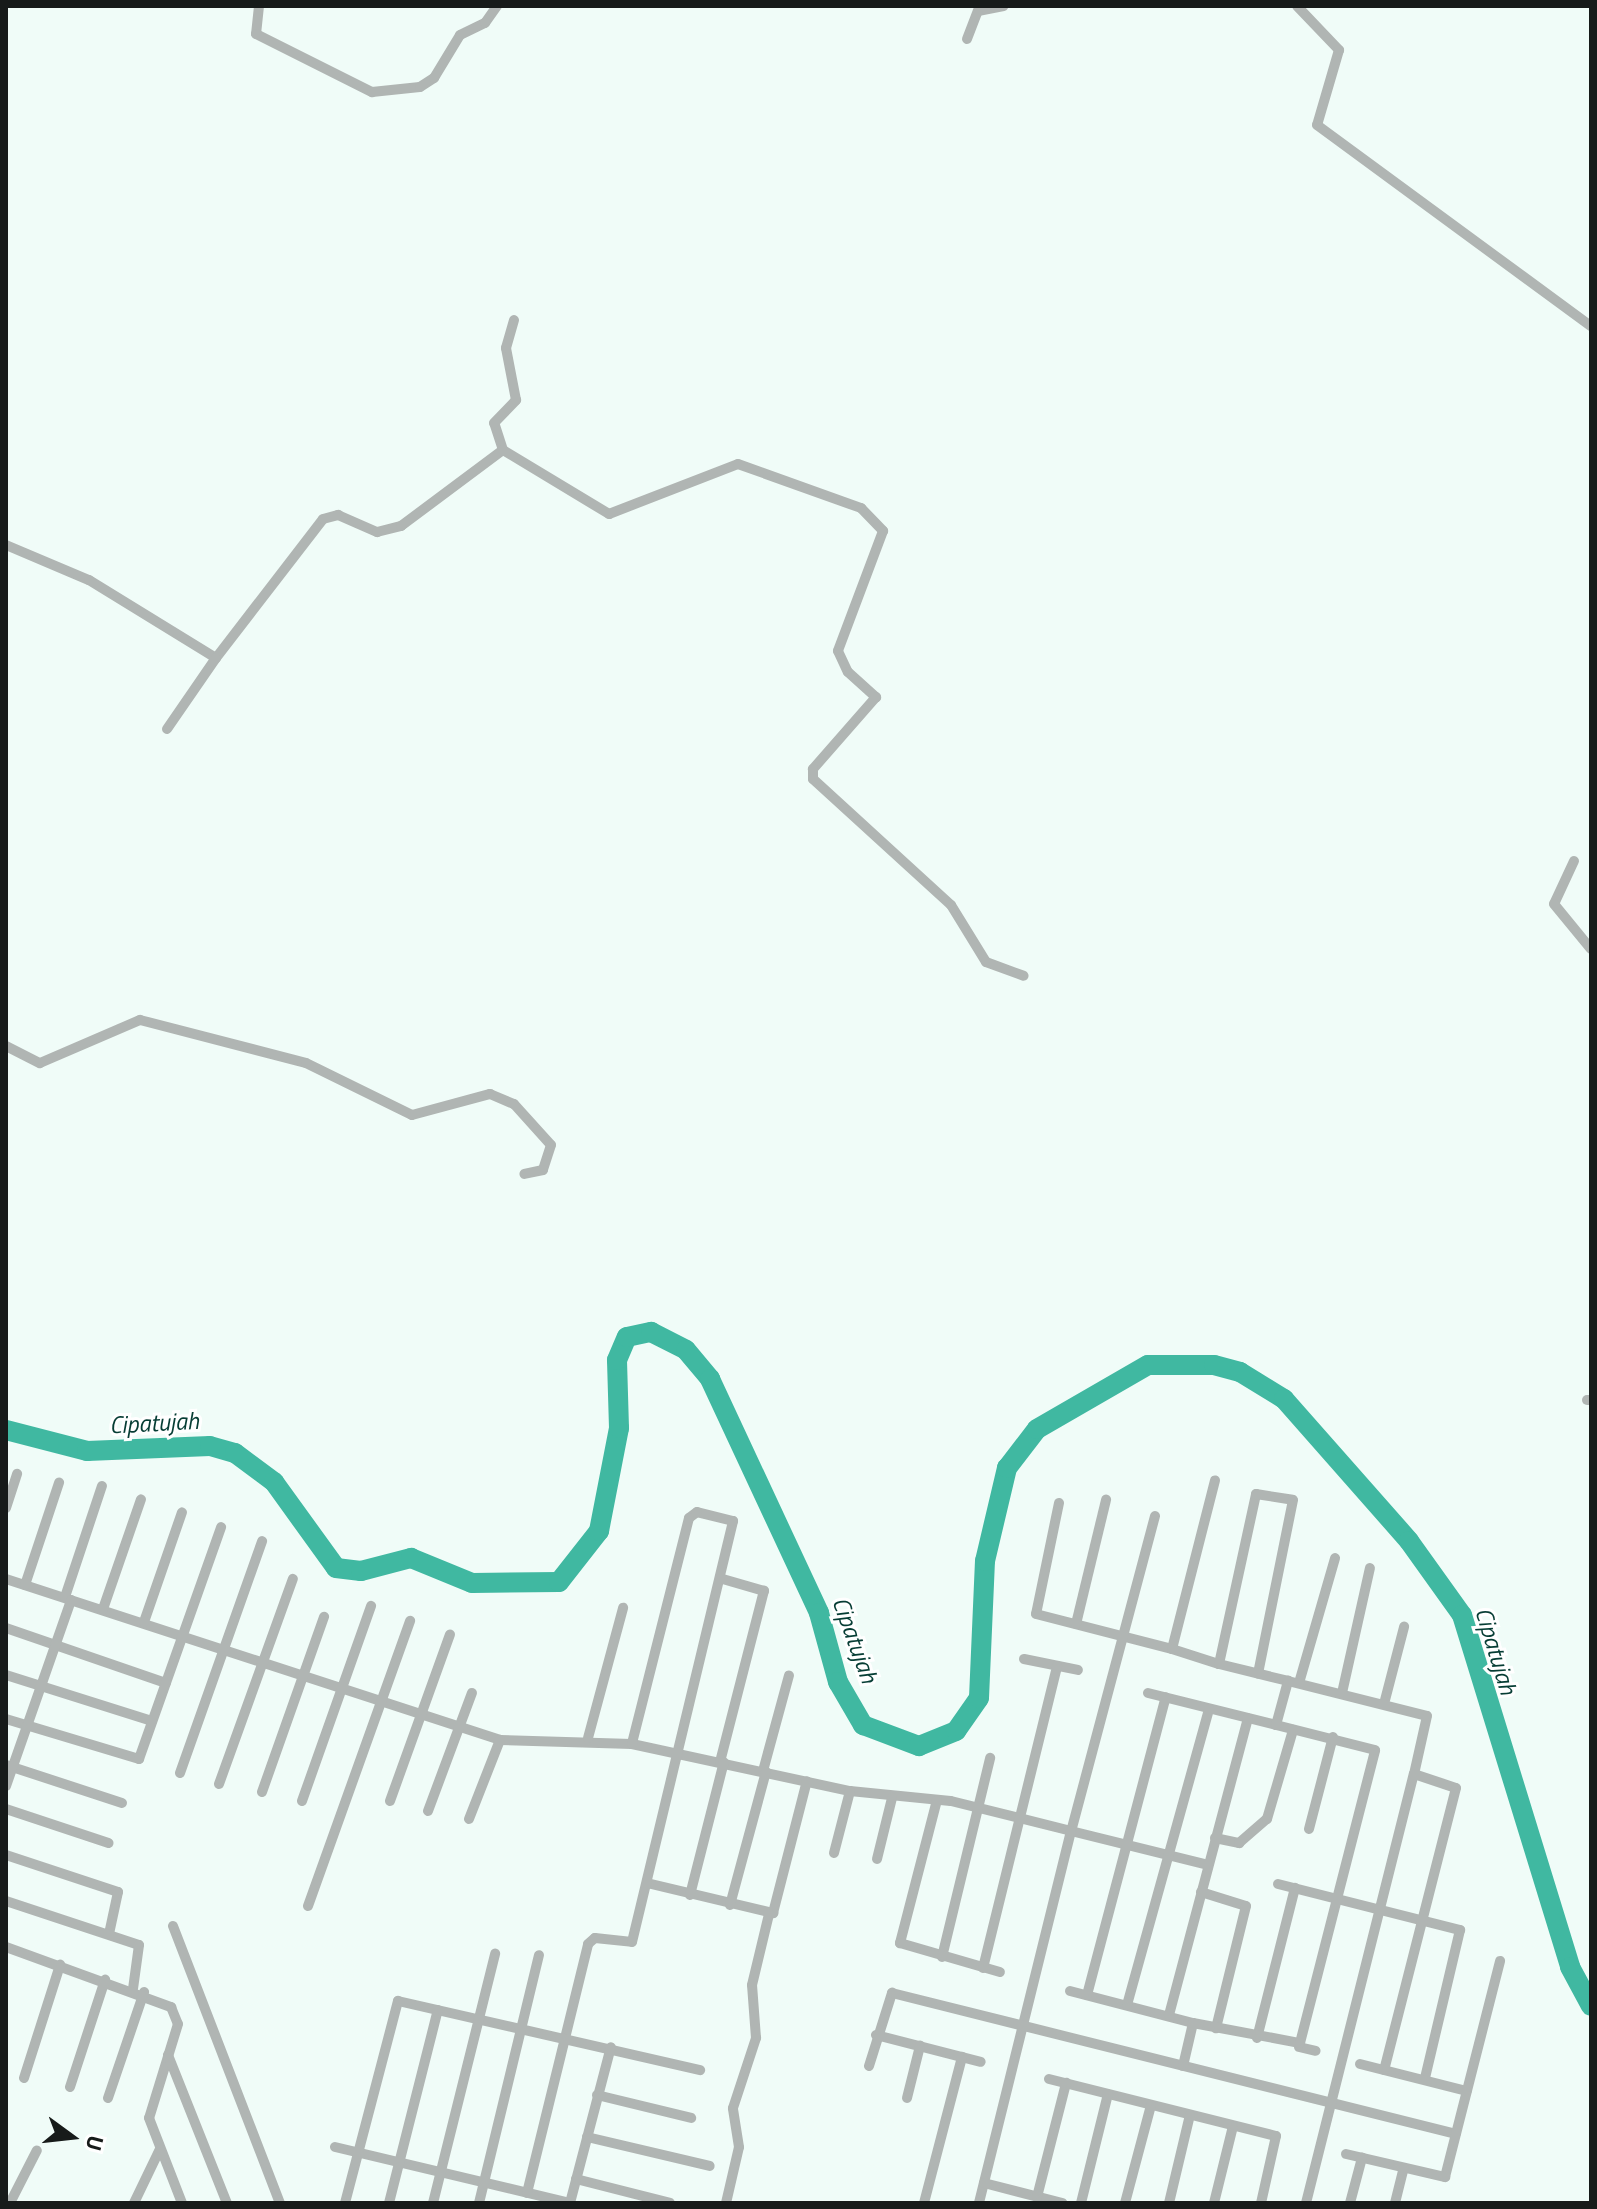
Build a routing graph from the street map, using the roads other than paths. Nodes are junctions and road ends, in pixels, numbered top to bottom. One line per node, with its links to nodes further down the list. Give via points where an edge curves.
1 (259, 6): 2 (street, via 256,34 372,92 420,87 434,78 460,35 485,23)
2 (497, 6)
3 (1004, 6): 5 (street)
4 (1297, 6): 8 (street, via 1339,50 1317,125)
5 (976, 9): 6 (street)
6 (967, 39)
7 (514, 320): 9 (street, via 506,348 516,400 494,423)
8 (1591, 326)
9 (503, 450): 11 (street, via 401,526 377,532 338,515 323,519); 15 (street, via 609,514 738,464 877,517 883,531 838,651 848,672 876,697 813,769 813,779 951,905 986,962)
10 (6, 545): 11 (street, via 89,580)
11 (216, 658): 12 (street)
12 (167, 729)
13 (1574, 861): 14 (street, via 1557,884 1554,904)
14 (1591, 949)
15 (1024, 976)
16 (6, 1046): 17 (street, via 40,1063 140,1020 306,1063 412,1115 490,1094 528,1116 551,1145 543,1170)
17 (524, 1174)
18 (17, 1474): 25 (street)
19 (1215, 1480): 51 (street)
20 (59, 1483): 35 (street)
21 (102, 1486): 36 (street)
22 (141, 1499): 39 (street)
23 (1106, 1500): 43 (street)
24 (1059, 1503): 43 (street, via 1034,1610)
25 (6, 1508)
26 (182, 1512): 42 (street)
27 (1155, 1516): 48 (street)
28 (221, 1527): 46 (street)
29 (262, 1541): 50 (street)
30 (1335, 1558): 61 (street)
31 (1370, 1568): 67 (street)
32 (6, 1579): 35 (street)
33 (293, 1579): 53 (street)
34 (723, 1579): 83 (street, via 735,1525 692,1513); 86 (street); 88 (street, via 764,1591)
35 (25, 1585): 36 (street)
36 (68, 1599): 39 (street); 49 (street)
37 (371, 1606): 64 (street)
38 (623, 1608): 81 (street)
39 (103, 1609): 42 (street)
40 (324, 1617): 58 (street)
41 (410, 1621): 69 (street)
42 (144, 1622): 46 (street)
43 (1076, 1624): 48 (street)
44 (1404, 1627): 70 (street)
45 (6, 1628): 49 (street)
46 (183, 1633): 50 (street); 62 (street)
47 (450, 1634): 72 (street)
48 (1122, 1636): 51 (street); 109 (street)
49 (56, 1645): 62 (street); 63 (street)
50 (225, 1647): 53 (street); 91 (street)
51 (1172, 1649): 54 (street)
52 (1024, 1659): 55 (street)
53 (264, 1660): 58 (street); 94 (street)
54 (1219, 1664): 57 (street); 57 (street, via 1261,1491 1297,1506)
55 (1057, 1666): 56 (street); 106 (street)
56 (1078, 1670)
57 (1258, 1673): 61 (street)
58 (304, 1674): 64 (street); 97 (street)
59 (6, 1675): 63 (street)
60 (789, 1675): 90 (street)
61 (1294, 1682): 67 (street); 76 (street)
62 (166, 1683): 75 (street)
63 (41, 1686): 75 (street); 77 (street)
64 (342, 1687): 69 (street); 100 (street)
65 (472, 1693): 78 (street)
66 (1148, 1693): 68 (street)
67 (1342, 1693): 70 (street)
68 (1166, 1697): 71 (street); 112 (street)
69 (382, 1700): 72 (street); 126 (street)
70 (1384, 1704): 92 (street, via 1428,1718)
71 (1209, 1709): 73 (street); 114 (street)
72 (421, 1714): 78 (street); 101 (street)
73 (1248, 1718): 76 (street); 110 (street)
74 (6, 1719): 77 (street)
75 (152, 1721): 77 (street, via 137,1760)
76 (1276, 1725): 79 (street)
77 (27, 1726): 89 (street)
78 (459, 1726): 82 (street); 105 (street)
79 (1293, 1730): 80 (street); 110 (street, via 1265,1821 1239,1843)
80 (1333, 1737): 84 (street); 108 (street)
81 (588, 1738): 82 (street); 83 (street)
82 (500, 1740): 107 (street)
83 (632, 1744): 86 (street)
84 (1374, 1748): 85 (street); 123 (street)
85 (1389, 1751)
86 (679, 1754): 88 (street); 118 (street)
87 (990, 1758): 103 (street)
88 (722, 1762): 90 (street); 122 (street)
89 (9, 1766): 95 (street); 102 (street)
90 (764, 1772): 93 (street); 125 (street)
91 (180, 1773)
92 (1414, 1774): 127 (street); 129 (street, via 1456,1787)
93 (807, 1781): 96 (street); 128 (street)
94 (219, 1784)
95 (6, 1786)
96 (850, 1791): 98 (street); 113 (street)
97 (262, 1792)
98 (892, 1798): 99 (street); 116 (street)
99 (937, 1800): 103 (street); 135 (street, via 900,1941)
100 (302, 1801)
101 (390, 1801)
102 (122, 1803)
103 (978, 1807): 106 (street); 135 (street)
104 (6, 1809): 111 (street)
105 (428, 1811)
106 (1021, 1818): 109 (street); 138 (street)
107 (469, 1819)
108 (1309, 1829)
109 (1071, 1831): 112 (street); 149 (street)
110 (1215, 1838): 117 (street)
111 (108, 1843)
112 (1125, 1844): 114 (street); 143 (street)
113 (834, 1853)
114 (1165, 1854): 117 (street); 144 (street)
115 (6, 1855): 131 (street, via 121,1894)
116 (877, 1859)
117 (1208, 1865): 121 (street)
118 (647, 1883): 122 (street); 154 (street, via 631,1943 589,1942)
119 (1278, 1884): 120 (street)
120 (1295, 1888): 123 (street); 153 (street)
121 (1201, 1892): 146 (street); 150 (street, via 1246,1906)
122 (690, 1895): 125 (street)
123 (1338, 1898): 127 (street); 157 (street)
124 (6, 1901): 131 (street)
125 (730, 1905): 128 (street)
126 (308, 1906)
127 (1379, 1908): 129 (street); 177 (street)
128 (769, 1914): 210 (street, via 752,1985 756,2038 733,2108 739,2147)
129 (1420, 1918): 166 (street); 168 (street, via 1461,1933)
130 (173, 1926): 203 (street)
131 (109, 1934): 141 (street, via 142,1948)
132 (6, 1947): 137 (street)
133 (495, 1954): 147 (street)
134 (539, 1955): 151 (street)
135 (942, 1957): 138 (street)
136 (1500, 1961): 172 (street)
137 (60, 1965): 140 (street); 167 (street)
138 (983, 1968): 139 (street)
139 (1000, 1972)
140 (105, 1980): 141 (street); 171 (street)
141 (138, 1990): 159 (street, via 167,2001 177,2019); 175 (street)
142 (1070, 1991): 143 (street)
143 (1087, 1995): 144 (street)
144 (1127, 2005): 146 (street)
145 (438, 2010): 147 (street); 187 (street, via 395,2003); 190 (street)
146 (1169, 2015): 148 (street)
147 (479, 2020): 151 (street); 193 (street)
148 (1193, 2023): 150 (street); 164 (street)
149 (1022, 2025): 152 (street, via 892,1993); 164 (street); 196 (street)
150 (1216, 2028): 153 (street)
151 (521, 2031): 154 (street); 195 (street)
152 (876, 2035): 155 (street); 163 (street)
153 (1257, 2038): 157 (street)
154 (564, 2042): 156 (street); 197 (street)
155 (920, 2046): 160 (street); 176 (street)
156 (611, 2047): 165 (street); 174 (street)
157 (1299, 2047): 158 (street)
158 (1316, 2051)
159 (168, 2055): 185 (street, via 149,2116); 202 (street)
160 (962, 2057): 161 (street); 211 (street)
161 (981, 2062)
162 (1360, 2064): 166 (street)
163 (869, 2066)
164 (1183, 2066): 177 (street)
165 (700, 2070)
166 (1384, 2070): 168 (street)
167 (24, 2078)
168 (1425, 2078): 172 (street)
169 (1049, 2079): 170 (street)
170 (1066, 2083): 173 (street); 198 (street)
171 (70, 2087)
172 (1467, 2091): 182 (street)
173 (1108, 2094): 178 (street); 214 (street)
174 (597, 2095): 180 (street); 183 (street)
175 (108, 2098)
176 (907, 2098)
177 (1331, 2103): 182 (street); 219 (street)
178 (1151, 2105): 179 (street); 215 (street)
179 (1190, 2115): 181 (street); 216 (street)
180 (691, 2118)
181 (1233, 2126): 217 (street); 218 (street, via 1277,2139)
182 (1456, 2134): 192 (street, via 1444,2177)
183 (587, 2137): 191 (street); 194 (street)
184 (335, 2147): 187 (street)
185 (160, 2149): 200 (street); 201 (street)
186 (37, 2150): 199 (street)
187 (358, 2152): 190 (street); 204 (street)
188 (1346, 2154): 189 (street)
189 (1362, 2158): 192 (street); 220 (street)
190 (399, 2162): 193 (street); 205 (street)
191 (710, 2166)
192 (1404, 2168): 221 (street)
193 (441, 2172): 195 (street); 206 (street)
194 (576, 2179): 208 (street); 209 (street)
195 (484, 2182): 197 (street); 207 (street)
196 (984, 2183): 198 (street); 212 (street)
197 (527, 2193): 208 (street)
198 (1037, 2197): 213 (street)
199 (10, 2203)
200 (134, 2203)
201 (182, 2203)
202 (227, 2203)
203 (280, 2203)
204 (345, 2203)
205 (389, 2203)
206 (433, 2203)
207 (479, 2203)
208 (570, 2203)
209 (670, 2203)
210 (726, 2203)
211 (924, 2203)
212 (979, 2203)
213 (1062, 2203)
214 (1081, 2203)
215 (1125, 2203)
216 (1169, 2203)
217 (1214, 2203)
218 (1261, 2203)
219 (1306, 2203)
220 (1350, 2203)
221 (1395, 2203)

